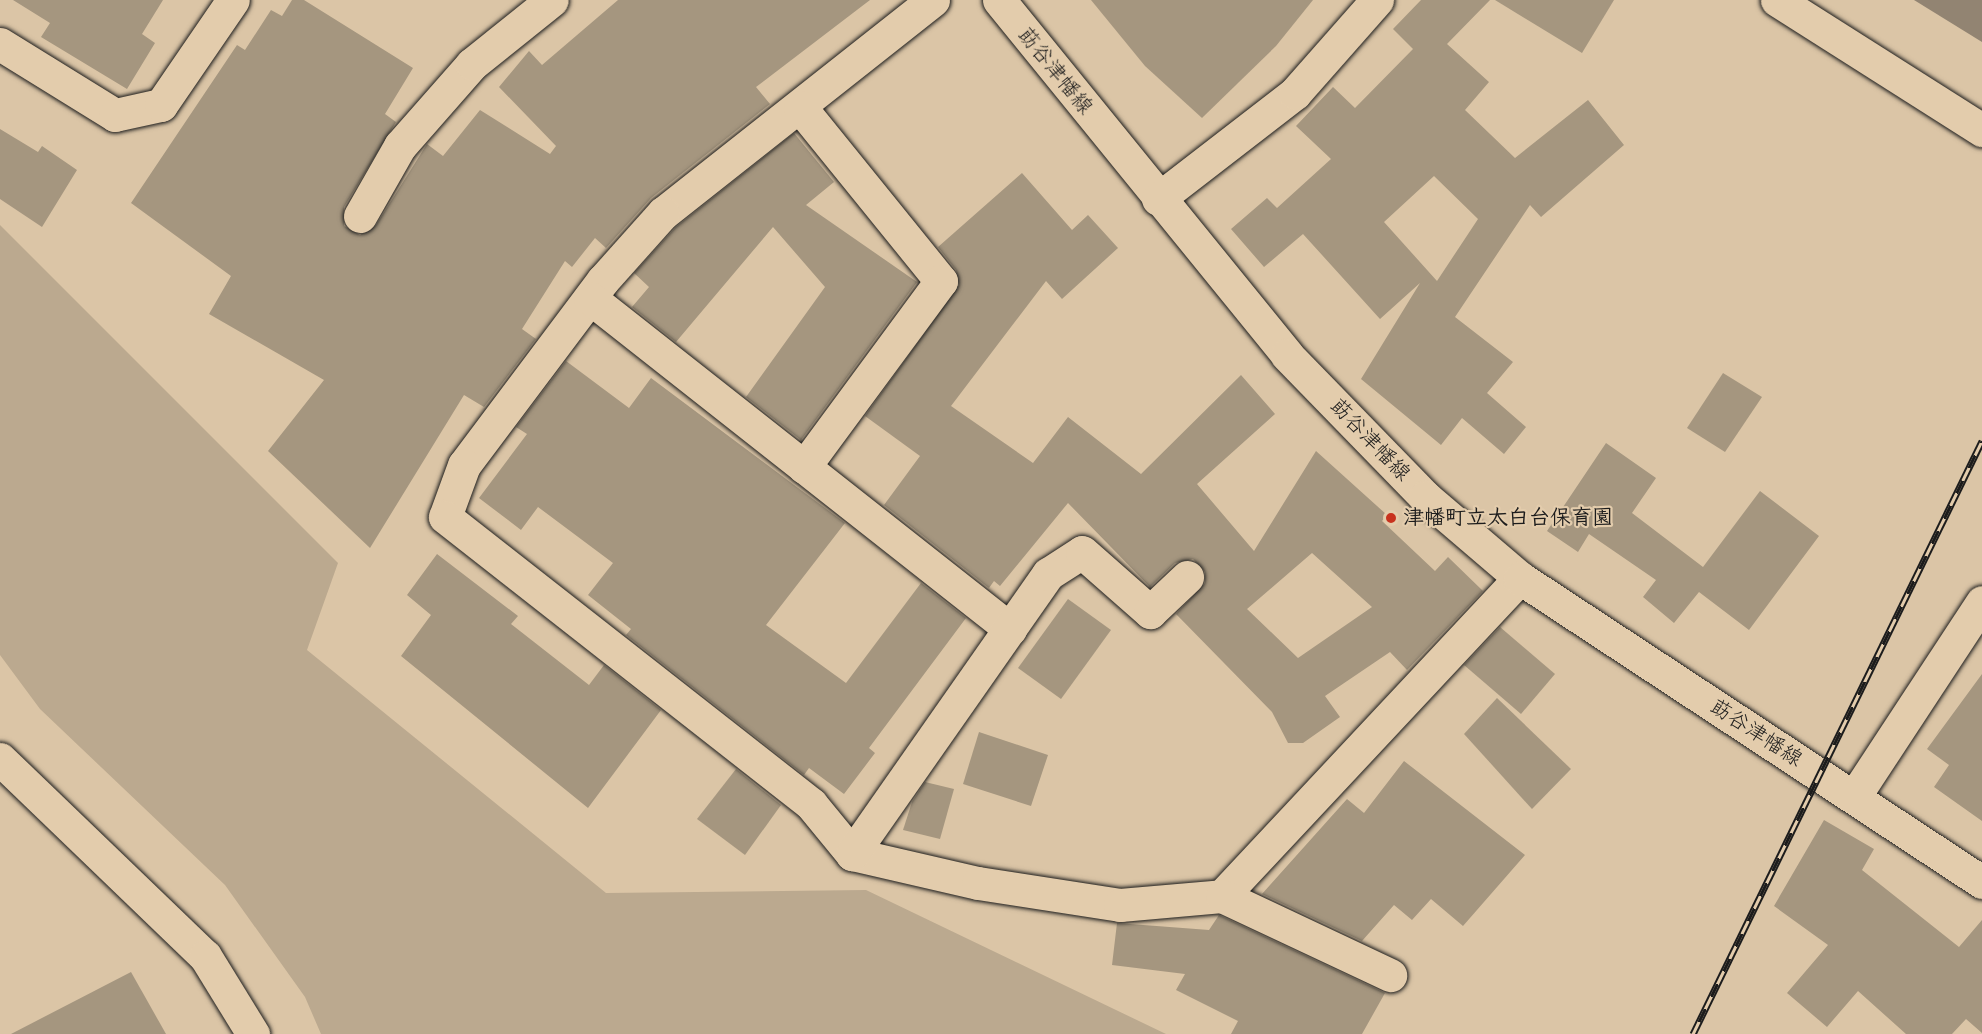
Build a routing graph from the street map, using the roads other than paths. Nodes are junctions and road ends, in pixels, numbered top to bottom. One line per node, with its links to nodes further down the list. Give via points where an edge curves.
1 (233, 0): 7 (street, via 161,105 115,114)
2 (552, 0): 11 (street, via 472,64 400,146)
3 (933, 0): 8 (street)
4 (999, 0): 10 (street, 莇谷津幡線)
5 (1377, 0): 10 (street, via 1295,93)
6 (1777, 0): 9 (street)
7 (0, 44)
8 (800, 107): 12 (street, via 663,213); 13 (street, via 941,281)
9 (1982, 130)
10 (1158, 199): 15 (street, 莇谷津幡線, via 1287,355 1425,496)
11 (360, 216)
12 (590, 298): 13 (street); 20 (street, via 464,465 446,517 811,804)
13 (804, 467): 17 (street)
14 (1187, 577): 17 (street, via 1150,612 1082,552 1048,574)
15 (1520, 578): 19 (street, 莇谷津幡線); 22 (street)
16 (1982, 602): 19 (street)
17 (1010, 629): 20 (street)
18 (0, 759): 24 (street, via 205,956)
19 (1854, 797): 21 (street, 莇谷津幡線)
20 (852, 854): 22 (street, via 978,883 1120,905)
21 (1982, 882)
22 (1221, 896): 23 (street)
23 (1390, 975)
24 (253, 1034)

